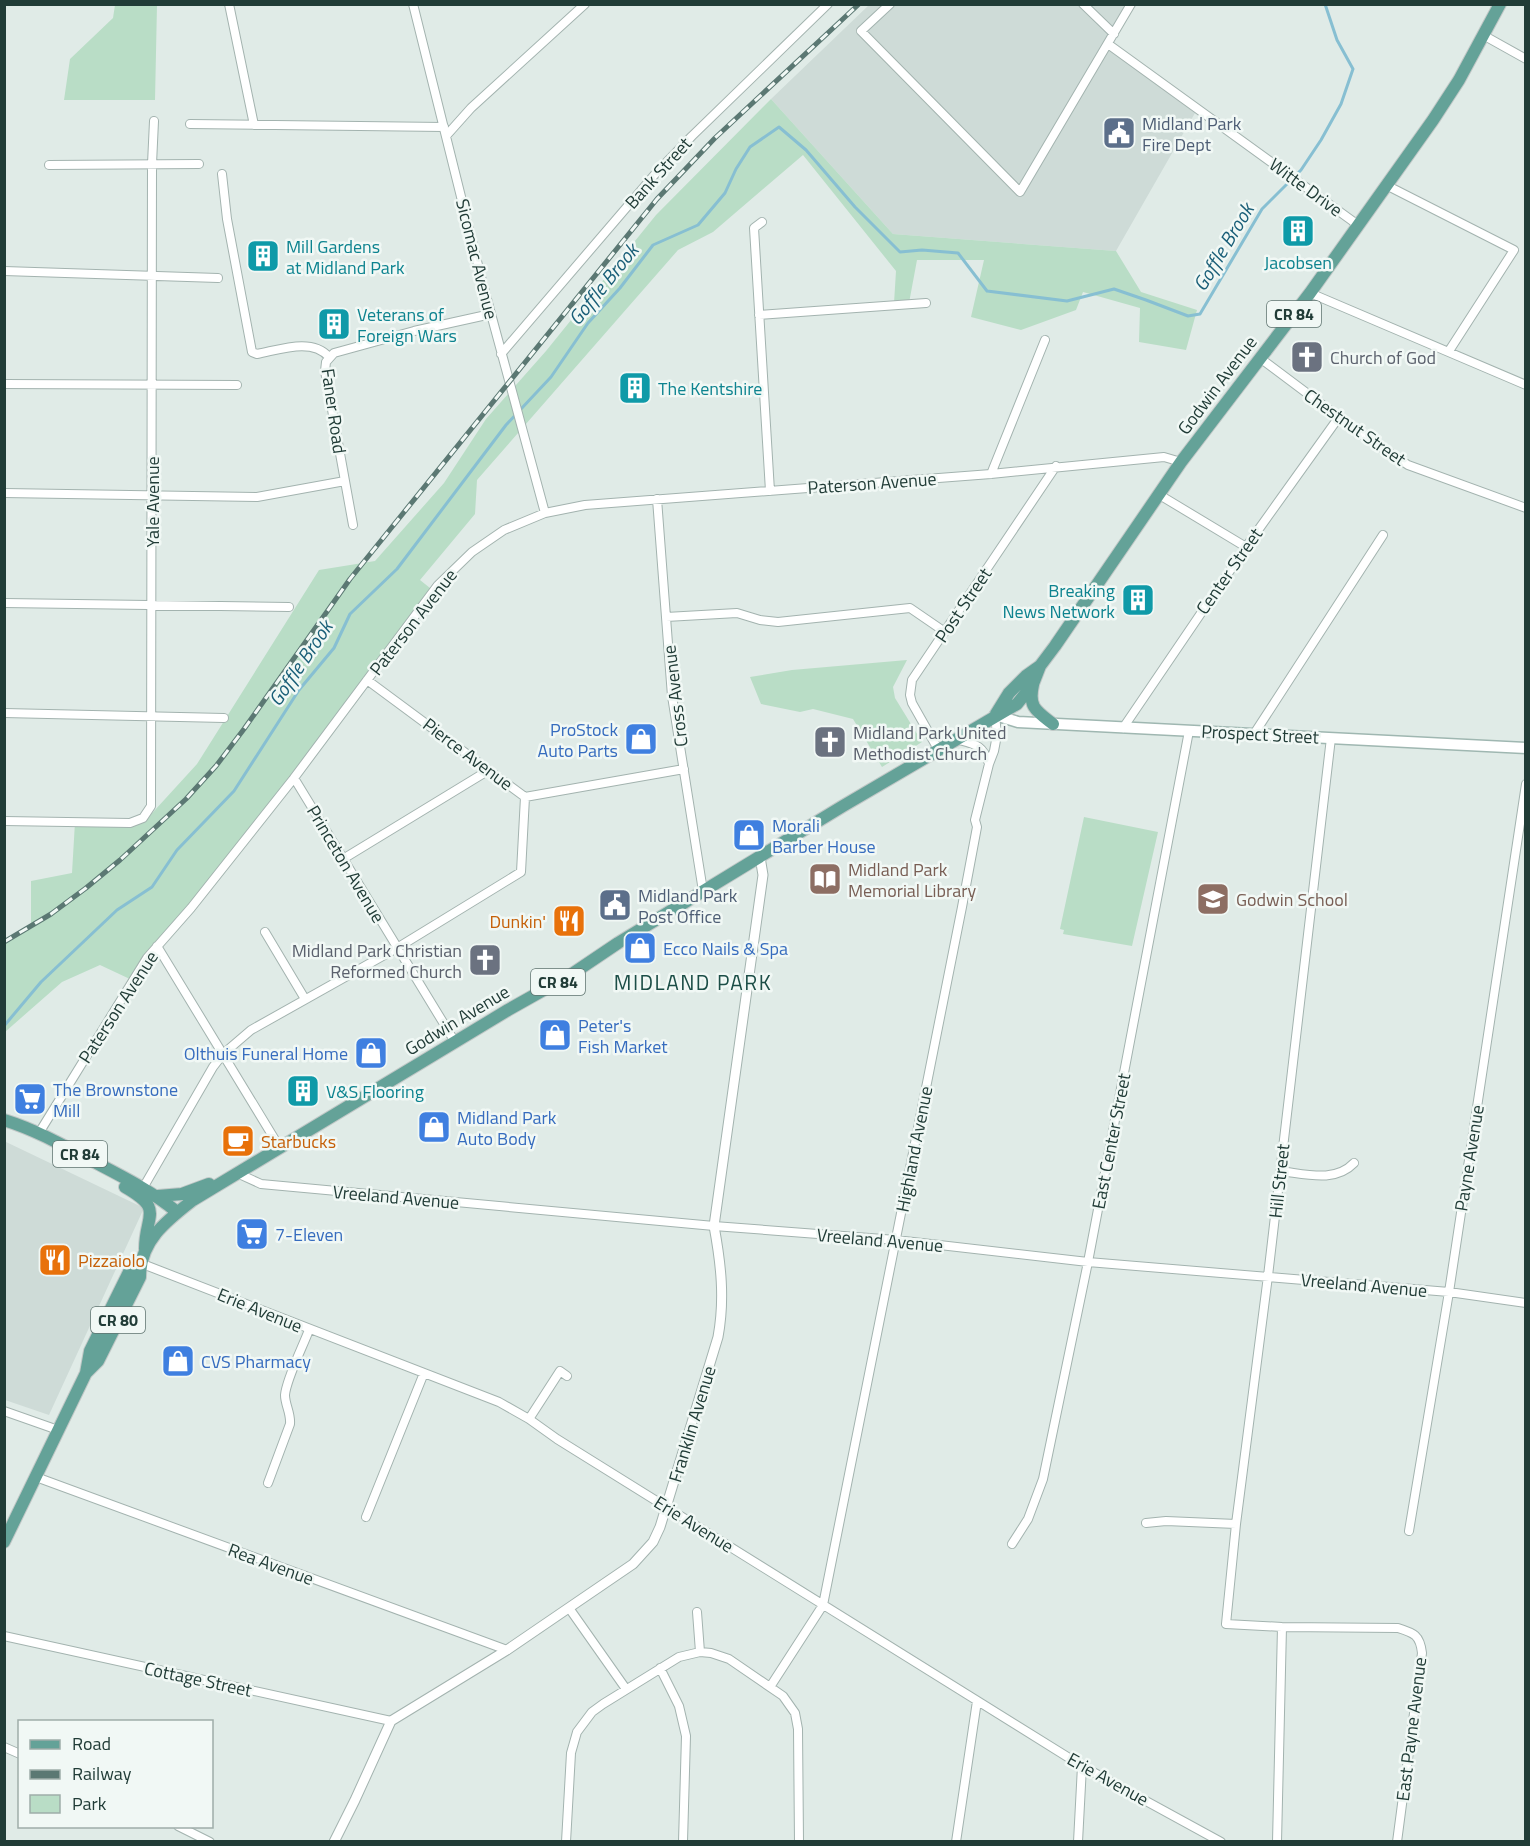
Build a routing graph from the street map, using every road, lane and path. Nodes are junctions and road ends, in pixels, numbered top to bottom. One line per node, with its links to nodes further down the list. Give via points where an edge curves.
1 (229, 4): 15 (street)
2 (413, 4): 16 (street, Sicomac Avenue)
3 (585, 4): 16 (street)
4 (828, 4): 33 (street, Bank Street, via 656,173)
5 (890, 4): 11 (street, via 861,31 1020,192)
6 (1083, 4): 9 (street)
7 (1131, 4): 9 (street)
8 (1500, 4): 10 (main road, Godwin Avenue / CR 84)
9 (1114, 34): 11 (street)
10 (1483, 35): 12 (street); 21 (main road, Godwin Avenue / CR 84, via 1448,96)
11 (1108, 44): 23 (street, Witte Drive)
12 (1526, 59)
13 (154, 121): 17 (street, Yale Avenue)
14 (190, 124): 15 (street)
15 (254, 125): 16 (street)
16 (445, 132): 29 (street, Sicomac Avenue)
17 (152, 164): 18 (street); 19 (street); 25 (street, Yale Avenue)
18 (199, 164)
19 (49, 165)
20 (222, 174): 34 (street, via 252,352 306,346)
21 (1386, 185): 23 (main road, Godwin Avenue / CR 84); 32 (street, via 1514,250)
22 (762, 222): 30 (street, via 754,228)
23 (1358, 225): 27 (main road, Godwin Avenue / CR 84)
24 (4, 271): 25 (street)
25 (152, 275): 26 (street); 37 (street, Yale Avenue)
26 (218, 278)
27 (1310, 293): 32 (street); 35 (main road, Godwin Avenue / CR 84)
28 (926, 303): 30 (street)
29 (491, 314): 33 (street, Sicomac Avenue); 34 (street, Faner Road, via 384,338)
30 (759, 315): 45 (street)
31 (1045, 340): 43 (street)
32 (1449, 351): 39 (street)
33 (501, 354): 51 (street, Sicomac Avenue)
34 (329, 357): 44 (street, Faner Road, via 325,371)
35 (1260, 358): 40 (street, Chestnut Street); 41 (main road, Godwin Avenue / CR 84)
36 (4, 384): 37 (street)
37 (152, 384): 38 (street); 48 (street, Yale Avenue)
38 (237, 385)
39 (1526, 385)
40 (1339, 417): 50 (street, Chestnut Street, via 1408,465); 54 (street, Center Street)
41 (1181, 462): 42 (street, Paterson Avenue, via 1164,457); 47 (main road, Godwin Avenue / CR 84)
42 (1056, 466): 43 (street, Paterson Avenue); 59 (street, Post Street)
43 (991, 474): 45 (street, Paterson Avenue)
44 (345, 481): 48 (street, via 257,497); 52 (street, Faner Road)
45 (770, 491): 49 (street, Paterson Avenue)
46 (4, 493): 48 (street)
47 (1158, 494): 54 (street); 60 (main road, Godwin Avenue / CR 84)
48 (152, 495): 56 (street, Yale Avenue)
49 (657, 499): 51 (street, Paterson Avenue); 58 (street, Cross Avenue)
50 (1526, 508)
51 (545, 513): 61 (street, Paterson Avenue, via 496,535 454,567)
52 (353, 525)
53 (1383, 535): 70 (street)
54 (1246, 547): 68 (street, Center Street)
55 (4, 603): 56 (street)
56 (152, 605): 57 (street); 65 (street, Yale Avenue)
57 (289, 607)
58 (666, 617): 59 (street, via 737,613 778,622 910,608); 76 (street, Cross Avenue, via 672,696)
59 (945, 632): 74 (street, Post Street, via 910,687 912,703)
60 (1040, 666): 62 (main road, Godwin Avenue / CR 84); 64 (main road, Godwin Avenue / CR 84, via 1008,694)
61 (367, 680): 77 (street, Pierce Avenue); 78 (street, Paterson Avenue)
62 (1033, 684): 64 (main road, Godwin Avenue / CR 84, via 1017,704); 67 (main road, via 1033,707)
63 (4, 713): 65 (street)
64 (995, 715): 67 (main road, Prospect Street, via 1018,722); 72 (main road, Godwin Avenue / CR 84); 75 (street, Highland Avenue, via 997,735)
65 (152, 716): 66 (street); 81 (street, Yale Avenue, via 152,800 143,818 130,823)
66 (224, 718)
67 (1053, 724): 68 (main road, Prospect Street)
68 (1123, 728): 69 (main road, Prospect Street)
69 (1189, 731): 70 (main road, Prospect Street); 105 (street, East Center Street)
70 (1254, 734): 71 (main road, Prospect Street)
71 (1331, 738): 73 (main road, Prospect Street); 95 (street, Hill Street)
72 (954, 739): 74 (main road, Godwin Avenue / CR 84); 75 (street, via 978,746)
73 (1526, 748)
74 (938, 749): 82 (main road, Godwin Avenue / CR 84)
75 (989, 764): 103 (street, Highland Avenue)
76 (684, 769): 80 (street, Pierce Avenue); 84 (street, Cross Avenue)
77 (489, 770): 80 (street, Pierce Avenue); 83 (street)
78 (294, 778): 83 (street, Princeton Avenue); 86 (street, Paterson Avenue)
79 (1526, 784): 107 (street, Payne Avenue)
80 (525, 797): 87 (street, via 521,872)
81 (4, 821)
82 (760, 857): 84 (main road, Godwin Avenue / CR 84); 102 (street, Franklin Avenue, via 763,875)
83 (344, 860): 87 (street, Princeton Avenue)
84 (703, 891): 89 (main road, Godwin Avenue / CR 84)
85 (266, 932): 88 (street)
86 (157, 946): 90 (street); 92 (street, Paterson Avenue)
87 (397, 948): 88 (street); 89 (street, Princeton Avenue)
88 (305, 999): 90 (street, via 251,1030)
89 (455, 1042): 93 (main road, Godwin Avenue / CR 84)
90 (223, 1054): 93 (street); 99 (street)
91 (4, 1120): 92 (main road, CR 84)
92 (39, 1133): 97 (main road, CR 84)
93 (280, 1148): 96 (main road, Godwin Avenue / CR 84)
94 (1354, 1163): 95 (street, via 1337,1175)
95 (1280, 1171): 106 (street, Hill Street)
96 (237, 1173): 98 (main road, Godwin Avenue / CR 84); 102 (street, Vreeland Avenue, via 261,1185)
97 (120, 1175): 99 (main road, CR 84); 104 (main road, via 124,1187 149,1207 151,1215)
98 (224, 1180): 100 (main road, via 182,1194); 101 (main road, Godwin Avenue / CR 84)
99 (143, 1188): 100 (main road, CR 84)
100 (158, 1196): 101 (main road, CR 84)
101 (177, 1212): 104 (main road, Godwin Avenue / CR 80, via 163,1225)
102 (714, 1226): 103 (street, Vreeland Avenue); 117 (street, Franklin Avenue, via 722,1280 722,1317)
103 (896, 1239): 105 (street, Vreeland Avenue); 124 (street, Highland Avenue)
104 (142, 1257): 109 (street, Erie Avenue); 114 (main road, Godwin Avenue / CR 80, via 140,1277)
105 (1088, 1262): 106 (street, Vreeland Avenue); 123 (street, East Center Street, via 1043,1479 1028,1519)
106 (1269, 1276): 107 (street, Vreeland Avenue); 120 (street, Hill Street)
107 (1449, 1292): 108 (street, Vreeland Avenue); 121 (street, Payne Avenue)
108 (1526, 1303)
109 (309, 1330): 110 (street, Erie Avenue); 116 (street, via 286,1389 290,1424)
110 (424, 1373): 113 (street, Erie Avenue, via 476,1392); 118 (street)
111 (567, 1376): 113 (street, via 560,1371)
112 (4, 1411): 114 (street)
113 (529, 1419): 117 (street, Erie Avenue)
114 (58, 1430): 115 (main road, Godwin Avenue / CR 80)
115 (36, 1477): 122 (main road, Godwin Avenue / CR 80); 129 (street, Rea Avenue)
116 (268, 1483)
117 (667, 1507): 124 (street, Erie Avenue); 125 (street, Franklin Avenue, via 644,1553)
118 (366, 1517)
119 (1146, 1523): 120 (street)
120 (1236, 1524): 127 (street, Hill Street, via 1226,1624)
121 (1409, 1531)
122 (4, 1542)
123 (1012, 1544)
124 (823, 1605): 132 (street); 134 (street, Erie Avenue)
125 (569, 1608): 129 (street, Franklin Avenue); 133 (street)
126 (697, 1612): 130 (street)
127 (1282, 1627): 148 (street); 149 (street, East Payne Avenue, via 1398,1628 1413,1633 1421,1641)
128 (4, 1636): 135 (street, Cottage Street)
129 (507, 1650): 135 (street, Franklin Avenue)
130 (700, 1652): 131 (street, via 679,1657); 132 (street, via 729,1659)
131 (660, 1668): 133 (street); 143 (street, via 679,1706 686,1736)
132 (770, 1687): 144 (street, via 790,1704 798,1723)
133 (626, 1689): 142 (street, via 592,1712 573,1742)
134 (977, 1701): 138 (street, Erie Avenue); 145 (street)
135 (391, 1721): 141 (street)
136 (4, 1747): 137 (street)
137 (18, 1753)
138 (1082, 1766): 146 (street); 147 (street, Erie Avenue)
139 (180, 1828): 140 (street)
140 (210, 1842)
141 (334, 1842)
142 (566, 1842)
143 (683, 1842)
144 (799, 1842)
145 (956, 1842)
146 (1078, 1842)
147 (1221, 1842)
148 (1276, 1842)
149 (1397, 1842)

